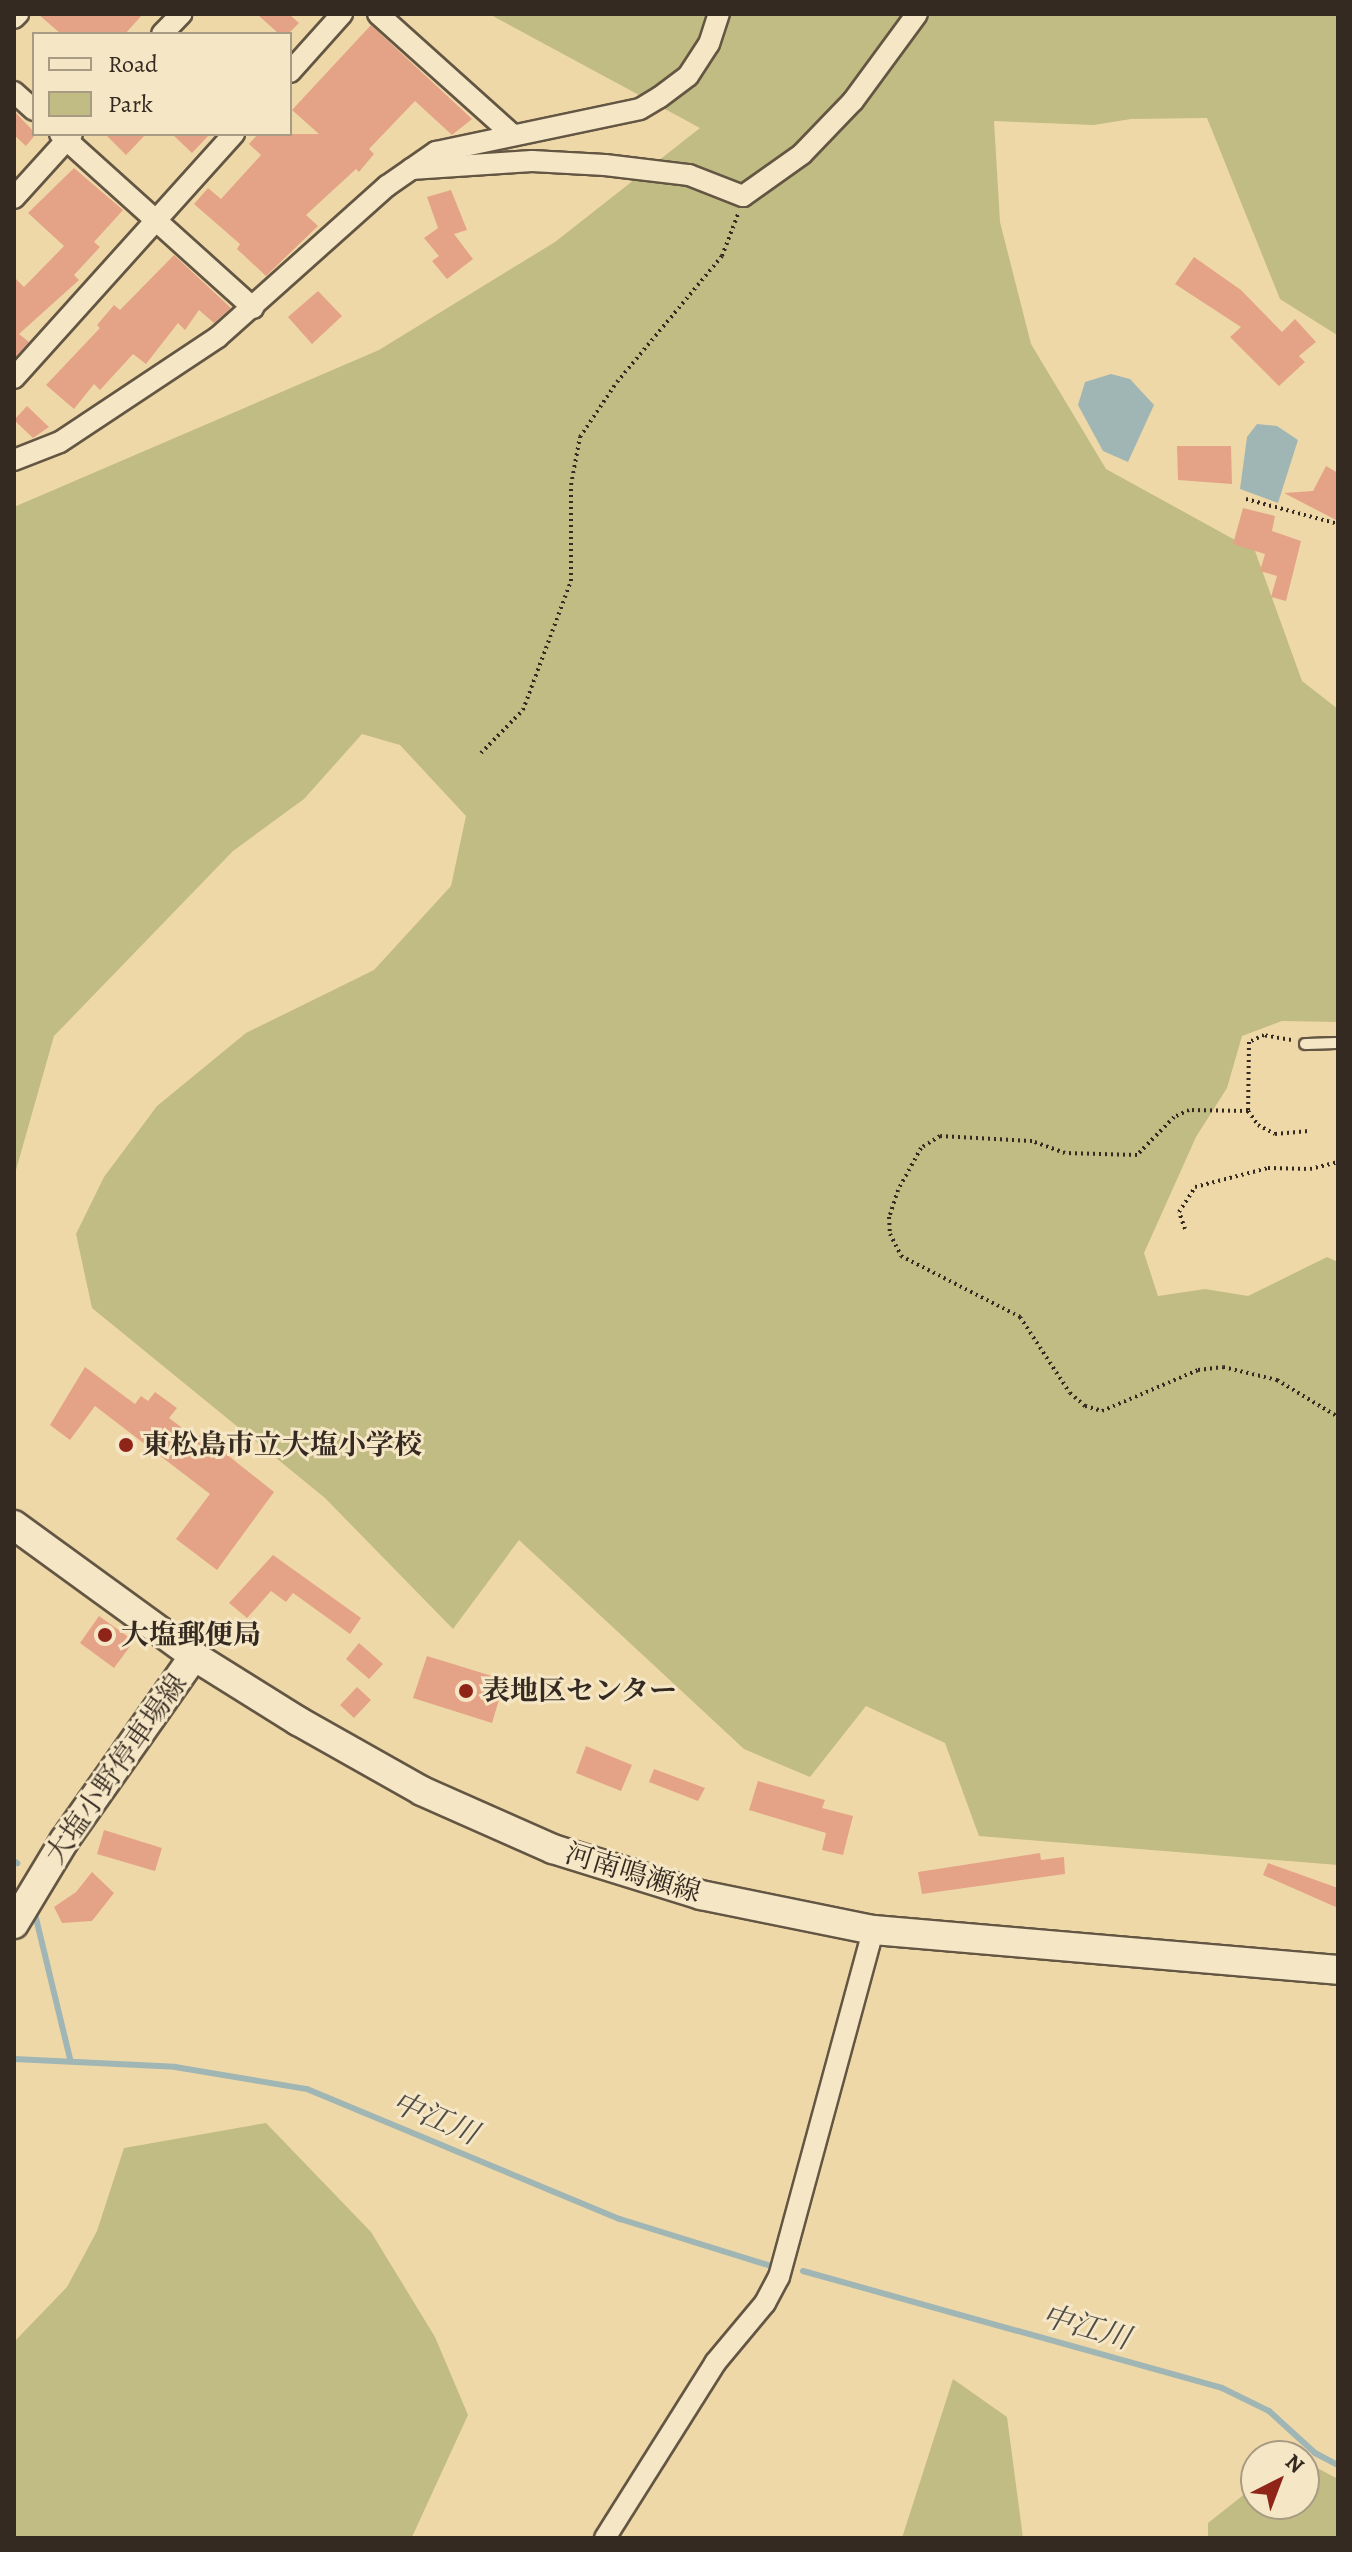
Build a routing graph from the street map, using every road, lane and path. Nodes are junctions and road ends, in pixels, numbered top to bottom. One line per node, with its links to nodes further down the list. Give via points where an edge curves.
1 (181, 14): 6 (street)
2 (342, 14): 7 (street)
3 (378, 14): 10 (street)
4 (719, 14): 10 (street, via 709,44 688,76 640,109)
5 (917, 14): 14 (street, via 853,101 802,154)
6 (164, 32)
7 (292, 70)
8 (14, 92): 9 (street)
9 (32, 108)
10 (513, 135): 13 (street, via 436,152)
11 (66, 136): 15 (street); 16 (street)
12 (232, 136): 16 (street)
13 (410, 169): 14 (street, via 532,161 605,165 689,175); 17 (street)
14 (743, 196): 22 (path, via 722,256 617,382 580,437 571,485 571,581 523,710)
15 (14, 198)
16 (155, 223): 17 (street); 18 (street)
17 (253, 308): 19 (street, via 60,442)
18 (14, 378)
19 (14, 460)
20 (1246, 499): 21 (path)
21 (1338, 524)
22 (481, 753)
23 (1338, 1043): 24 (lane)
24 (1305, 1044): 25 (path, via 1264,1035 1249,1042)
25 (1248, 1111): 26 (path, via 1258,1125 1275,1134); 29 (path, via 1189,1110 1174,1117 1137,1155 1065,1153 1032,1141 940,1136 921,1148 898,1190 889,1217 890,1234 901,1256 1020,1317 1070,1393 1085,1406 1102,1411 1198,1370 1223,1367 1277,1380)
26 (1309, 1131)
27 (1338, 1162): 28 (path, via 1310,1169 1268,1168 1195,1187 1179,1212)
28 (1185, 1229)
29 (1338, 1417)
30 (14, 1525): 31 (main road, 河南鳴瀬線)
31 (194, 1656): 32 (main road, 大塩小野停車場線, via 64,1841); 33 (main road, 河南鳴瀬線, via 422,1791 553,1849 728,1902)
32 (14, 1924)
33 (873, 1930): 34 (main road, 河南鳴瀬線); 35 (street, via 779,2277 663,2441)
34 (1338, 1970)
35 (605, 2538)

